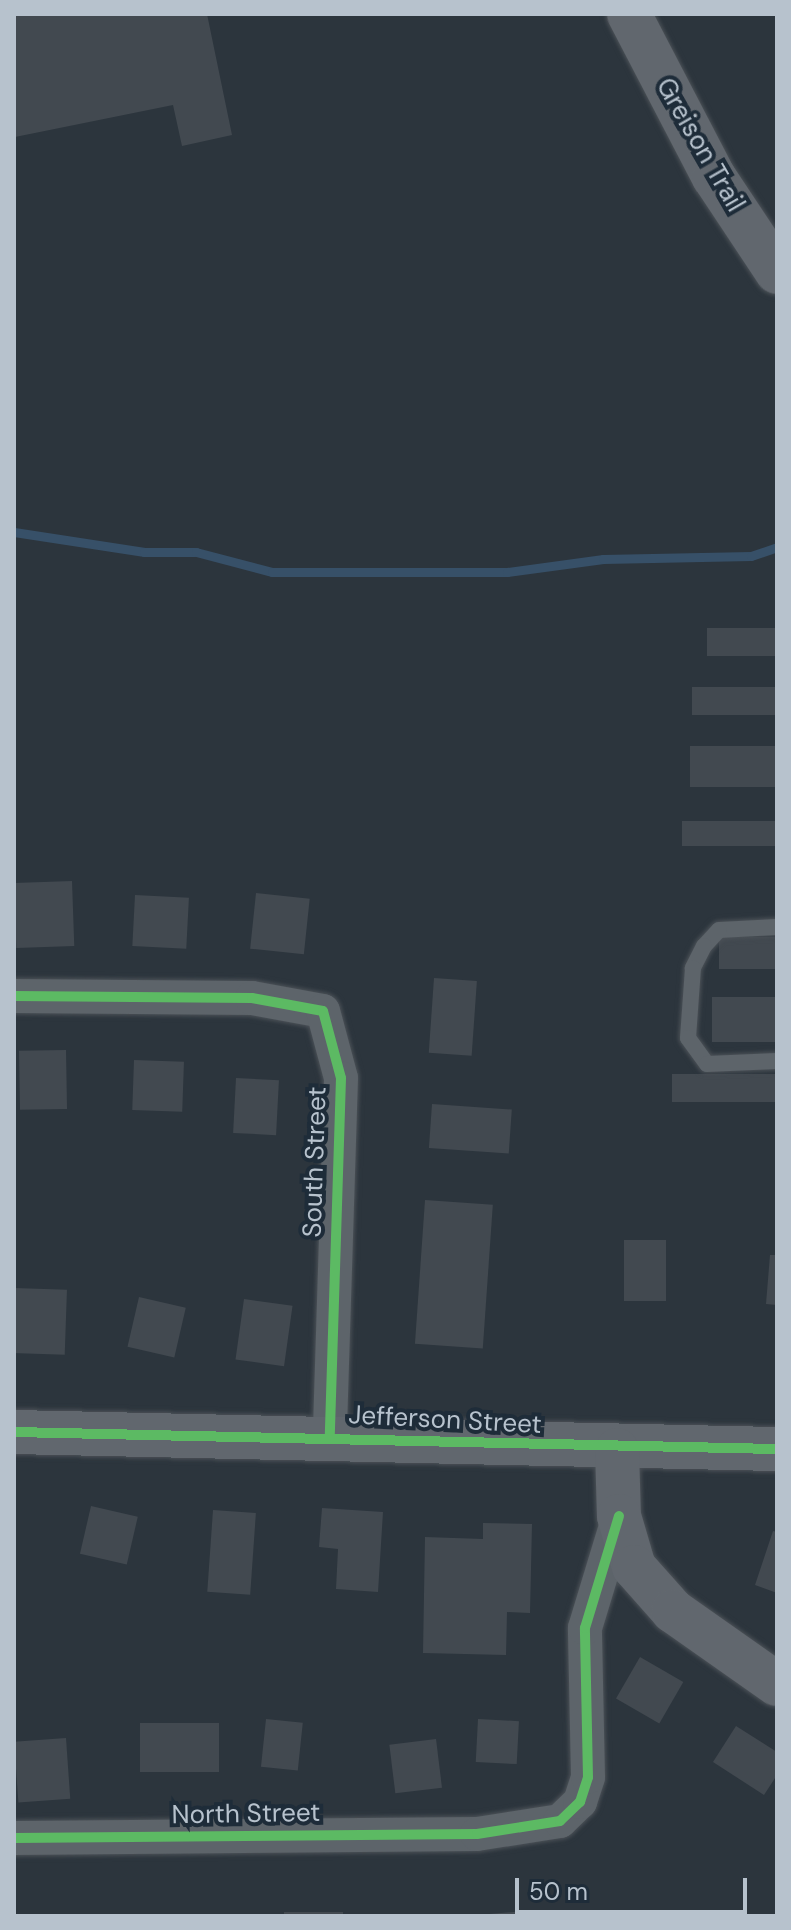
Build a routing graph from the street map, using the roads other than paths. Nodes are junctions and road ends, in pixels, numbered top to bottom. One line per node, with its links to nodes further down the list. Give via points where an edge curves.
1 (629, 14): 2 (street, Greison Trail, via 714,177)
2 (777, 272)
3 (777, 927): 5 (lane, via 719,930 704,946 693,968 688,1038 707,1064)
4 (14, 996): 7 (street, South Street, via 252,998 323,1011 341,1078)
5 (777, 1061)
6 (14, 1432): 7 (street, Jefferson Street)
7 (330, 1436): 9 (street, Jefferson Street)
8 (777, 1449): 9 (street, Jefferson Street)
9 (617, 1450): 10 (street)
10 (619, 1516): 11 (street, via 634,1567 673,1611); 12 (street, North Street, via 585,1628 588,1777 580,1802 560,1821 477,1834)
11 (777, 1684)
12 (14, 1838)

